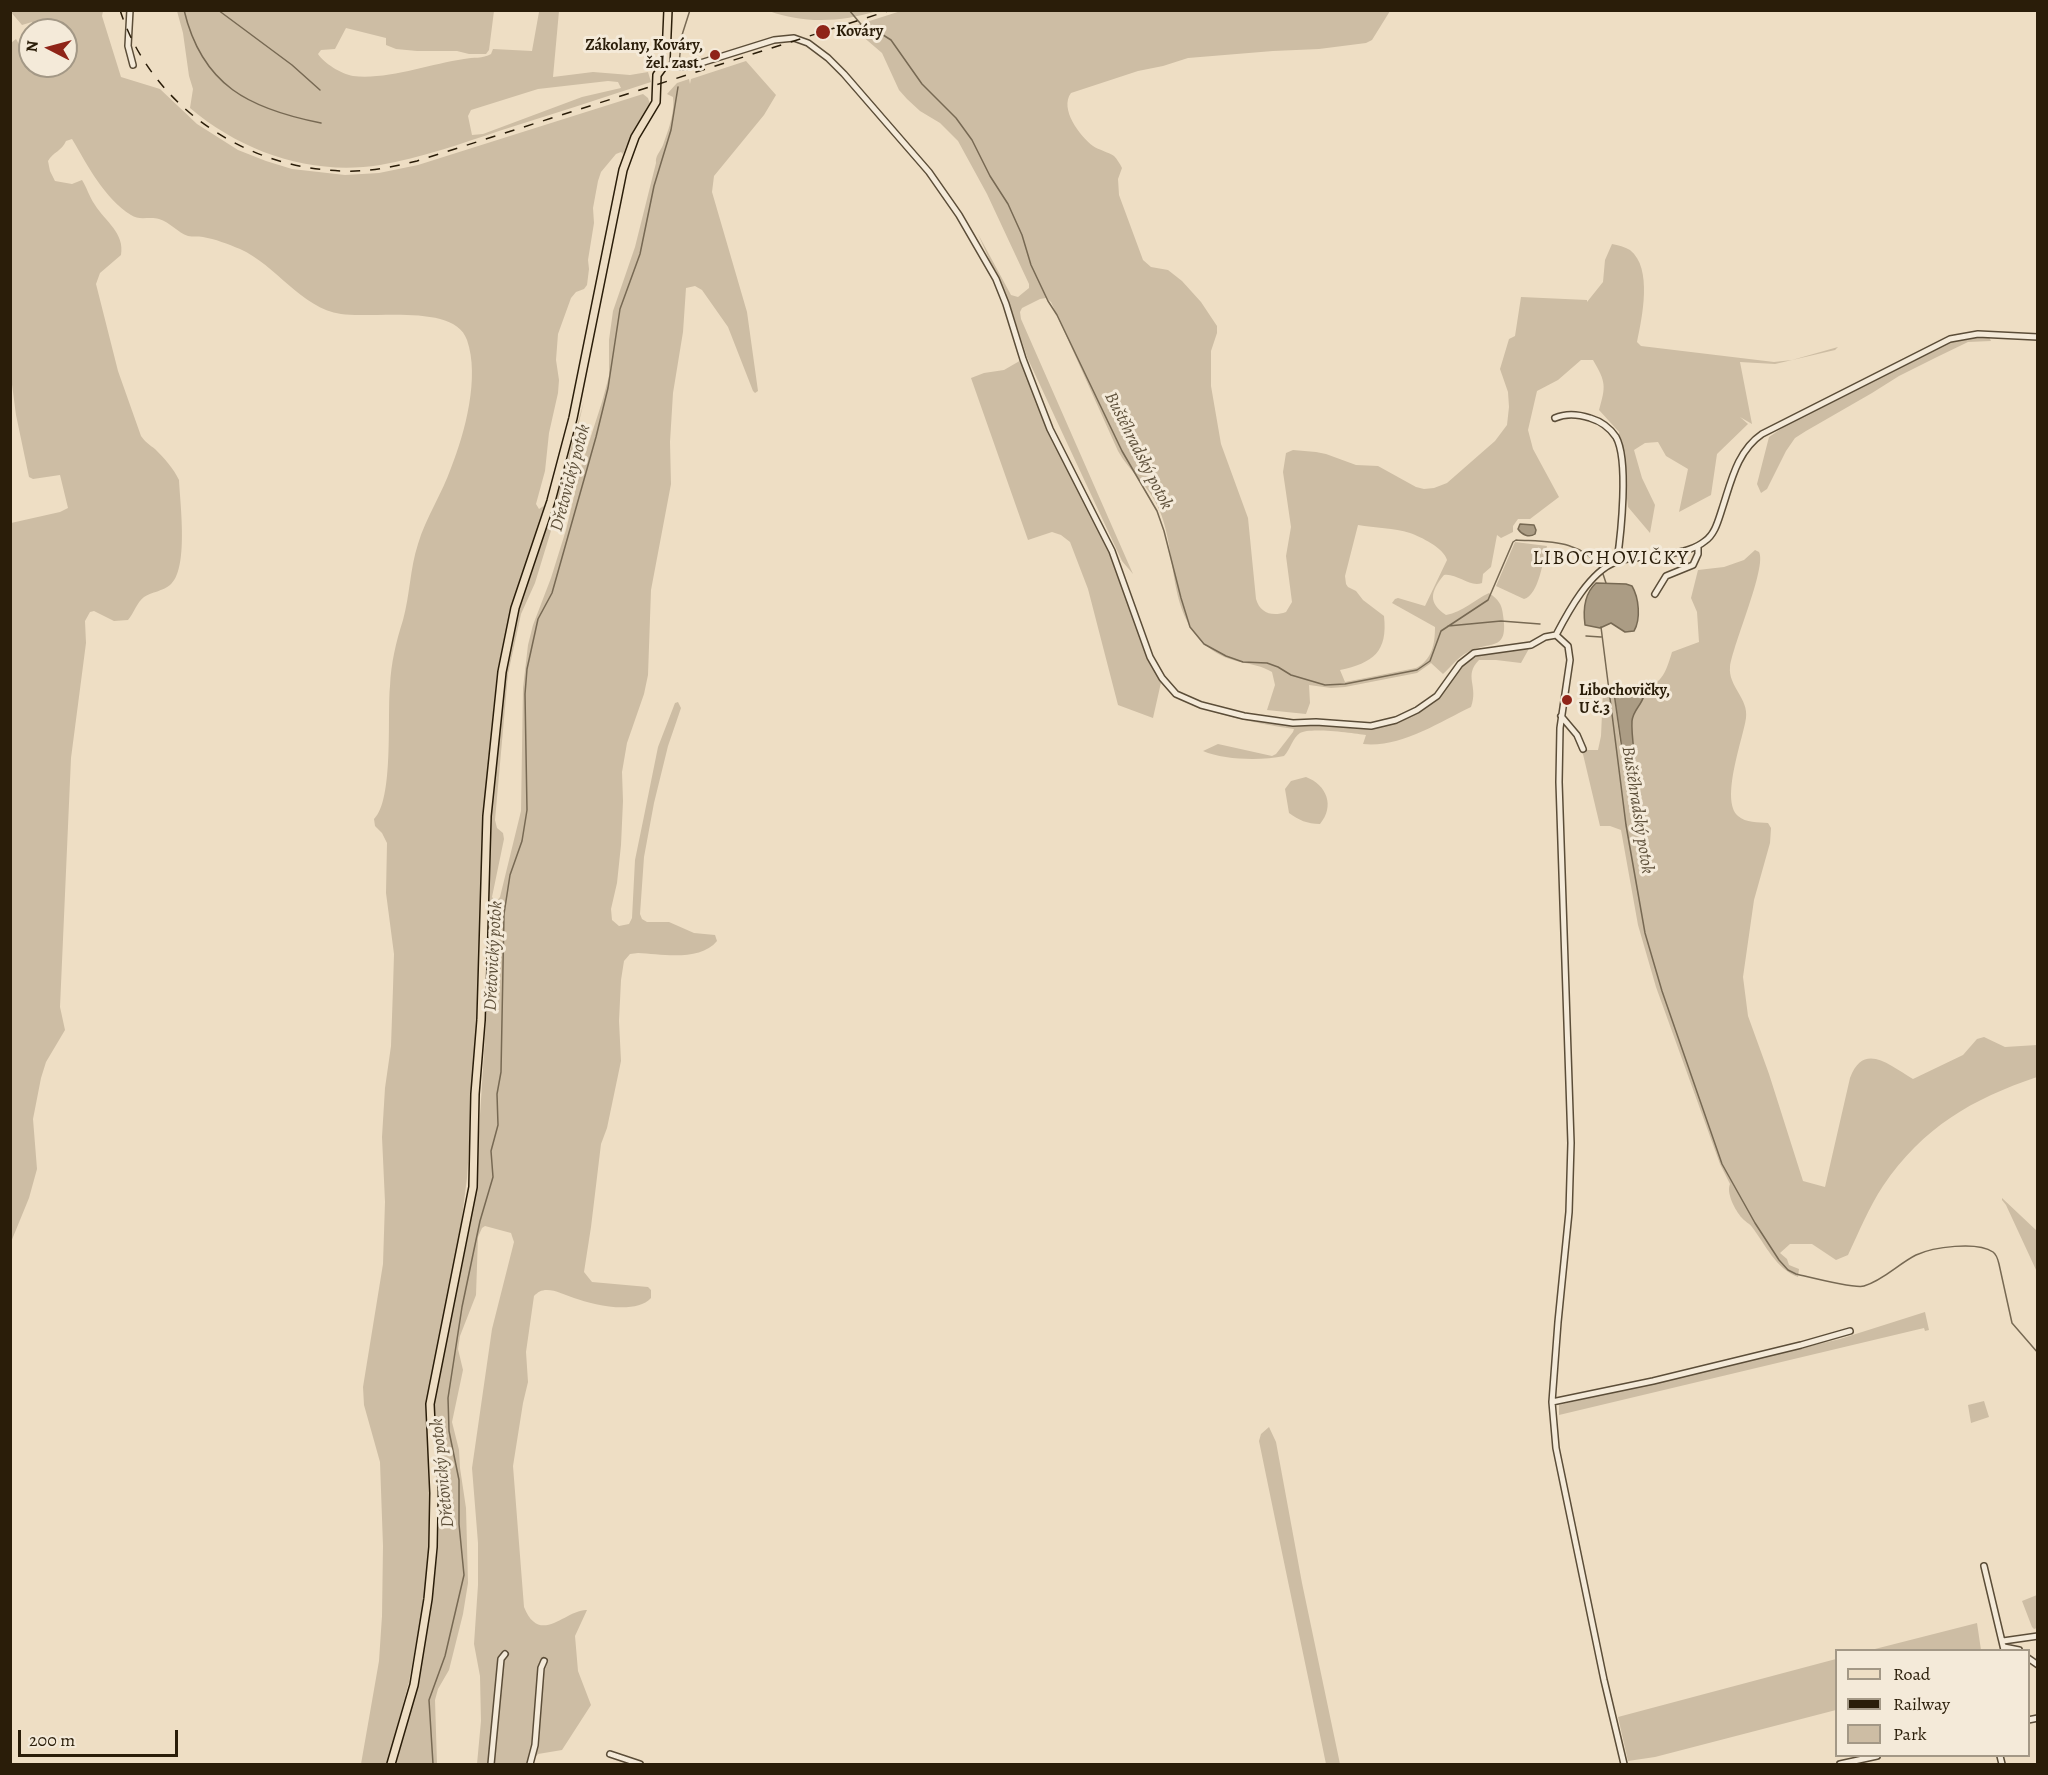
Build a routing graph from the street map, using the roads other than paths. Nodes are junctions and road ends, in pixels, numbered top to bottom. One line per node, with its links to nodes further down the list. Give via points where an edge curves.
1 (130, 10): 4 (street, via 128,46)
2 (668, 10): 3 (main road)
3 (665, 64): 10 (street, via 691,66 774,39 799,39 816,48 844,74 910,149 959,215 996,279 1050,429 1112,551 1150,657 1176,694 1244,716 1293,723 1371,726 1417,711 1437,696 1460,664 1474,653 1531,645); 22 (main road, via 657,75 657,102 635,137 623,170 573,418 551,501 515,608 502,672 487,816 473,1187 430,1404 434,1526 428,1599 414,1684)
4 (133, 65)
5 (2037, 337): 7 (street, via 1977,334 1950,339 1762,434 1741,456 1715,528)
6 (1555, 418): 8 (street, via 1576,414 1594,419 1616,438 1624,495)
7 (1698, 546): 8 (street); 9 (street, via 1693,565 1666,576)
8 (1617, 561): 10 (street, via 1588,583)
9 (1655, 594)
10 (1556, 635): 11 (street, via 1570,653)
11 (1561, 716): 12 (street); 14 (street, via 1559,782 1571,1143 1569,1212)
12 (1583, 749)
13 (1850, 1331): 14 (street)
14 (1552, 1402): 26 (street, via 1556,1448)
15 (1984, 1566): 17 (street)
16 (2037, 1635): 17 (street)
17 (2003, 1646)
18 (505, 1654): 23 (street, via 501,1659)
19 (543, 1661): 24 (street)
20 (610, 1754): 25 (street)
21 (1869, 1757): 27 (street)
22 (391, 1764)
23 (490, 1764)
24 (530, 1764)
25 (640, 1764)
26 (1624, 1764)
27 (1840, 1764)

